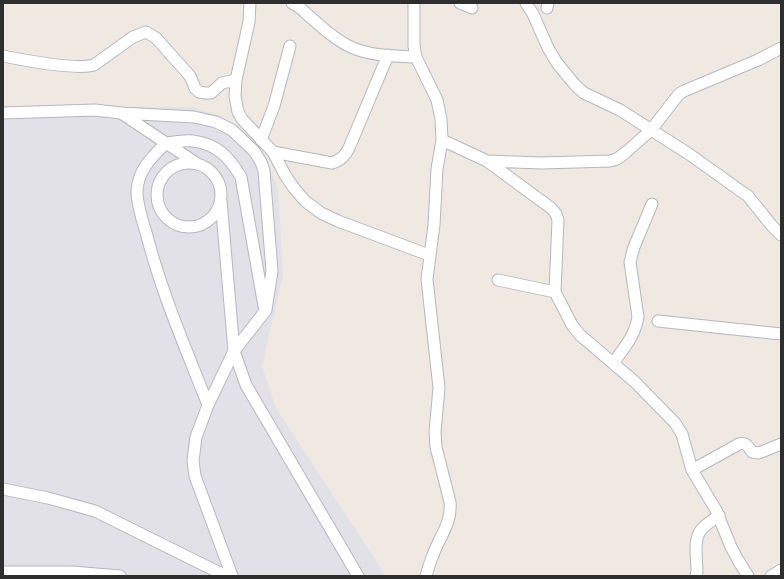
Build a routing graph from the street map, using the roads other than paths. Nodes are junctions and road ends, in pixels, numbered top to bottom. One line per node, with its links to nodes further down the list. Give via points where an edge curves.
1 (250, 3): 12 (street, via 249,22)
2 (292, 3): 9 (street, via 345,44 362,51)
3 (414, 3): 11 (street)
4 (460, 3): 6 (street)
5 (526, 3): 15 (street, via 557,63 576,86)
6 (472, 8)
7 (290, 46): 16 (street, via 278,94)
8 (781, 48): 15 (street, via 684,90)
9 (388, 55): 11 (street); 19 (street, via 349,148 338,161 332,163)
10 (3, 56): 12 (street, via 88,67 146,32 156,38 190,76 199,92 208,94 222,83)
11 (416, 58): 17 (street, via 437,100)
12 (236, 80): 16 (street, via 238,112)
13 (3, 113): 14 (street, via 95,110)
14 (121, 113): 18 (street); 28 (street, via 206,118 232,130 254,152 264,171 272,271)
15 (651, 130): 20 (street, via 625,153 610,161); 24 (street, via 748,196)
16 (261, 140): 19 (street)
17 (442, 140): 20 (street); 25 (street)
18 (166, 143): 21 (street); 28 (street, via 193,141 210,146 219,150 233,163 241,177); 33 (street, via 146,163 137,191 151,253)
19 (273, 152): 25 (street, via 294,188 305,201 321,213)
20 (487, 161): 27 (street, via 556,214 558,220)
21 (196, 163): 22 (street, via 208,168 217,177); 22 (street, via 183,163 171,168 162,177 157,201 162,213 171,222 183,227 196,227 208,222 217,213)
22 (222, 201): 31 (street)
23 (652, 204): 32 (street, via 630,262 638,317 633,335)
24 (781, 235)
25 (429, 255): 44 (street, via 428,298 439,388 436,447 451,510)
26 (498, 280): 27 (street)
27 (555, 292): 32 (street, via 572,326 580,336)
28 (265, 312): 31 (street)
29 (658, 321): 30 (street)
30 (781, 334)
31 (234, 351): 33 (street); 43 (street, via 246,385)
32 (613, 363): 35 (street, via 676,423 682,434)
33 (208, 405): 42 (street, via 196,437 194,476)
34 (781, 444): 35 (street, via 759,453 752,452 747,444 739,444)
35 (692, 470): 37 (street)
36 (3, 489): 41 (street, via 94,511)
37 (719, 515): 45 (street, via 699,534); 46 (street, via 731,547)
38 (781, 570): 47 (street)
39 (3, 572): 40 (street, via 72,572)
40 (120, 576)
41 (226, 576)
42 (232, 576)
43 (358, 576)
44 (426, 576)
45 (696, 576)
46 (748, 576)
47 (771, 576)

